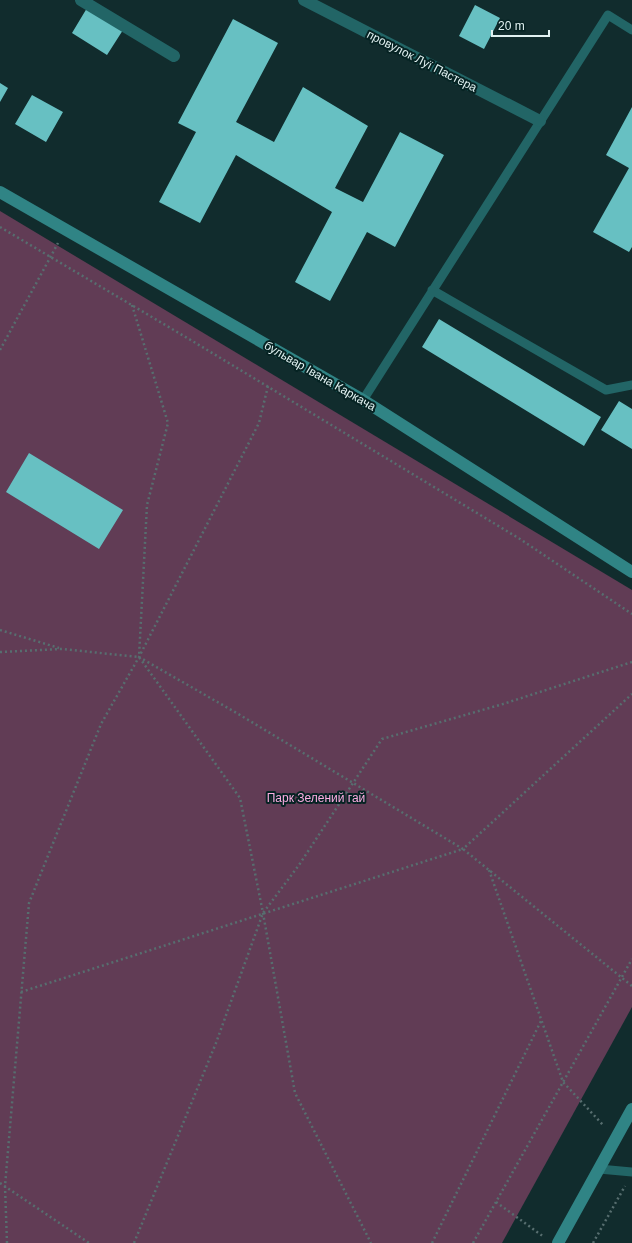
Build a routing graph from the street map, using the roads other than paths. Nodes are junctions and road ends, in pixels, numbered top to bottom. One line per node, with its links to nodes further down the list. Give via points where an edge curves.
1 (81, 0): 4 (street)
2 (304, 0): 5 (street, провулок Луї Пастера)
3 (632, 30): 5 (lane, via 608,15)
4 (174, 56)
5 (540, 121): 7 (lane)
6 (0, 192): 9 (street, бульвар Івана Каркача)
7 (432, 290): 8 (lane, via 606,390); 9 (lane)
8 (632, 385)
9 (363, 400): 10 (street, бульвар Івана Каркача)
10 (632, 572)
11 (632, 1109): 12 (street)
12 (599, 1169): 13 (lane); 14 (street)
13 (630, 1176)
14 (558, 1243)

